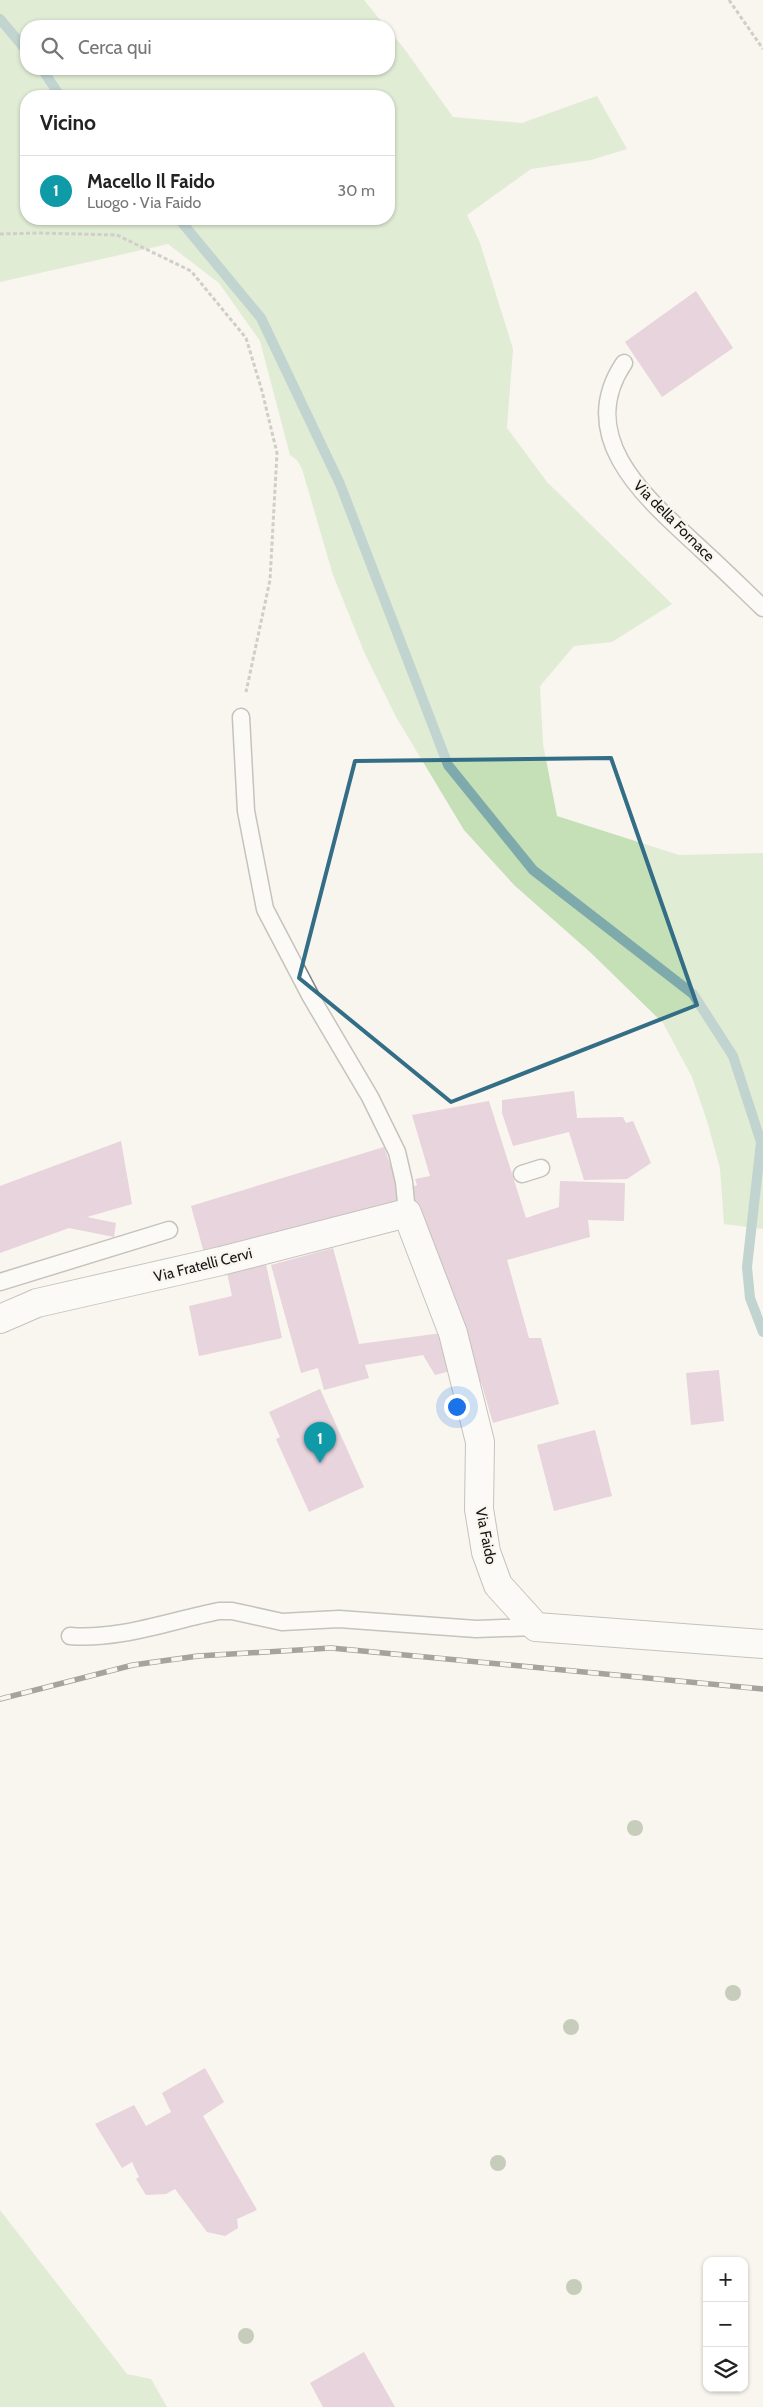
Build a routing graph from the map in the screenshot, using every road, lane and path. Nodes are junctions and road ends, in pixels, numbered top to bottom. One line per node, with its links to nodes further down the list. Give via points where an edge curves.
1 (729, 0): 2 (path)
2 (763, 49)
3 (0, 234): 6 (path, via 117,235 191,271 246,338 277,453 270,580)
4 (624, 363): 5 (lane, Via della Fornace, via 612,388 608,410 612,442 623,468 651,502)
5 (763, 608)
6 (241, 717): 9 (lane, via 246,811 265,909 311,997 370,1097 397,1152 404,1182)
7 (541, 1168): 8 (lane)
8 (522, 1174)
9 (406, 1213): 12 (street, Via Fratelli Cervi, via 37,1304); 13 (street, Via Faido, via 453,1332 480,1442 479,1509 486,1552 498,1584)
10 (169, 1230): 11 (lane)
11 (0, 1282)
12 (0, 1319)
13 (536, 1626): 14 (lane, via 476,1629 338,1619 282,1622 218,1611 122,1633 89,1638); 15 (street)
14 (70, 1636)
15 (763, 1644)

